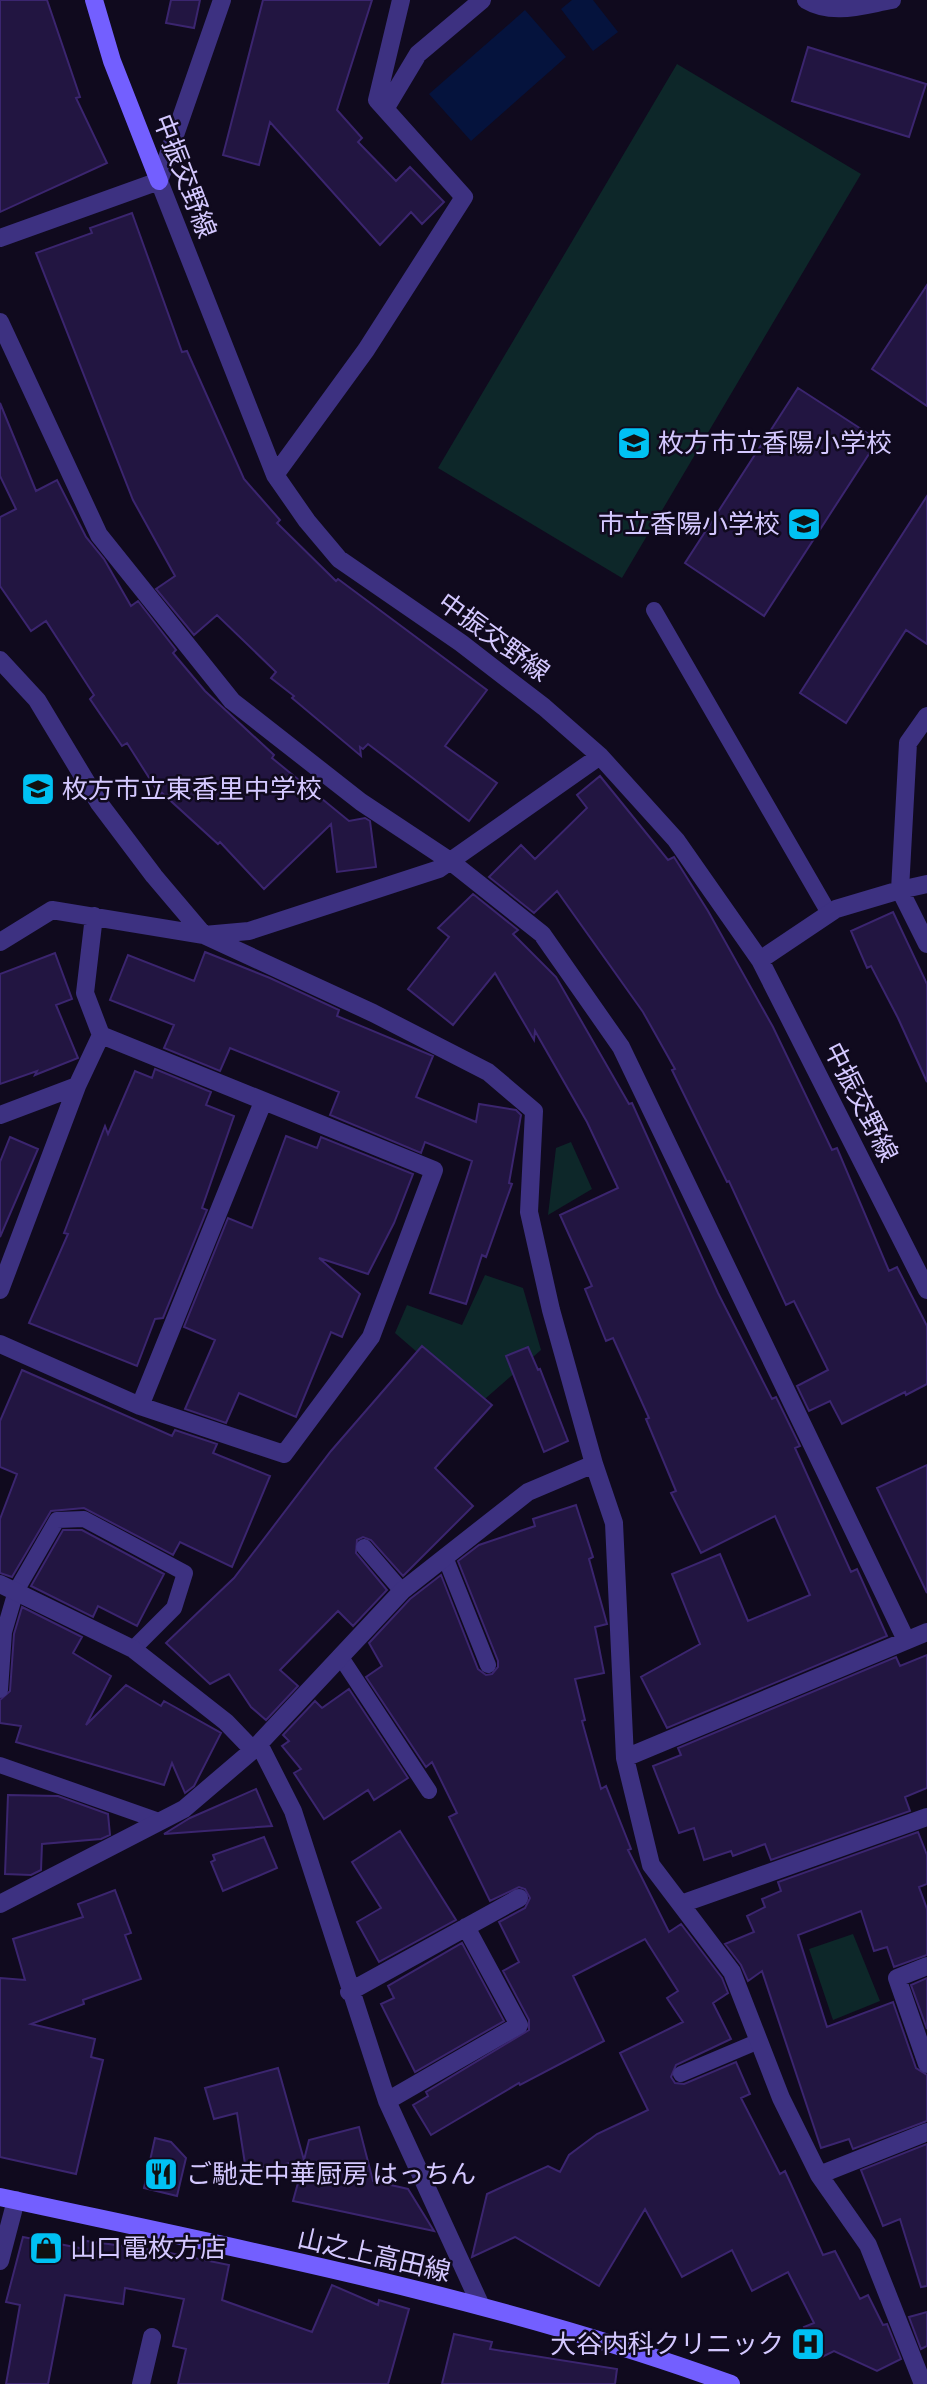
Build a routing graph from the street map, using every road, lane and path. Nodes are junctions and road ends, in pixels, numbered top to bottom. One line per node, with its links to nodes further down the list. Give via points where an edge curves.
1 (94, 0): 8 (street, 中振交野線, via 111,61)
2 (222, 0): 8 (street)
3 (401, 0): 7 (street, via 377,100)
4 (482, 0): 7 (street, via 418,54)
5 (806, 0): 6 (street, via 838,9)
6 (892, 0)
7 (386, 108): 11 (street, via 464,197 366,350)
8 (159, 181): 9 (street); 11 (street, 中振交野線)
9 (0, 238)
10 (0, 322): 16 (street, via 99,536 232,701 361,802)
11 (275, 475): 15 (street, 中振交野線, via 339,559 461,643)
12 (654, 610): 19 (lane)
13 (0, 660): 21 (street, via 37,700 107,813)
14 (927, 716): 18 (street, via 908,743)
15 (600, 756): 16 (street); 24 (street, 中振交野線, via 676,841)
16 (450, 861): 21 (street, via 439,869 249,931); 39 (street, via 541,934 621,1047)
17 (927, 884): 18 (street)
18 (900, 890): 19 (street); 23 (street)
19 (829, 913): 24 (street)
20 (94, 916): 21 (street); 22 (street, via 52,910); 25 (street, via 85,993)
21 (204, 935): 33 (street, via 488,1072 534,1111 529,1212)
22 (0, 942)
23 (927, 944)
24 (760, 960): 30 (street, 中振交野線)
25 (101, 1035): 26 (street); 27 (street)
26 (78, 1086): 28 (street); 29 (street)
27 (263, 1102): 32 (street); 32 (street, via 434,1170 372,1337 284,1454)
28 (0, 1115)
29 (0, 1290)
30 (927, 1290)
31 (0, 1344): 32 (street)
32 (140, 1406)
33 (594, 1464): 35 (street, via 528,1492); 45 (street, via 614,1523)
34 (364, 1547): 37 (lane)
35 (445, 1557): 37 (street); 42 (lane)
36 (8, 1588): 40 (street); 40 (lane, via 57,1520 84,1519 185,1573 174,1608); 43 (lane)
37 (402, 1591): 41 (street)
38 (927, 1632): 39 (street)
39 (906, 1640): 45 (street)
40 (133, 1649): 44 (street)
41 (340, 1656): 44 (street); 47 (lane)
42 (488, 1665)
43 (0, 1690)
44 (256, 1747): 49 (street, via 184,1809); 55 (street, via 293,1811)
45 (625, 1758): 52 (street, via 651,1865)
46 (0, 1765): 49 (lane)
47 (429, 1791)
48 (927, 1817): 52 (street)
49 (159, 1821): 51 (street)
50 (519, 1898): 53 (street)
51 (0, 1903)
52 (681, 1904): 56 (street, via 732,1972)
53 (466, 1927): 55 (street); 59 (street, via 519,2025)
54 (927, 1966): 57 (street, via 897,1978)
55 (349, 1992): 59 (street)
56 (759, 2041): 58 (lane); 61 (street)
57 (927, 2064)
58 (681, 2074)
59 (387, 2101): 64 (street)
60 (927, 2132): 61 (street)
61 (819, 2175): 68 (street, via 868,2245)
62 (8, 2198): 63 (street); 64 (street, 山之上高田線)
63 (0, 2261)
64 (481, 2306): 67 (street, 山之上高田線, via 646,2353)
65 (152, 2337): 66 (street)
66 (141, 2384)
67 (731, 2384)
68 (923, 2384)

